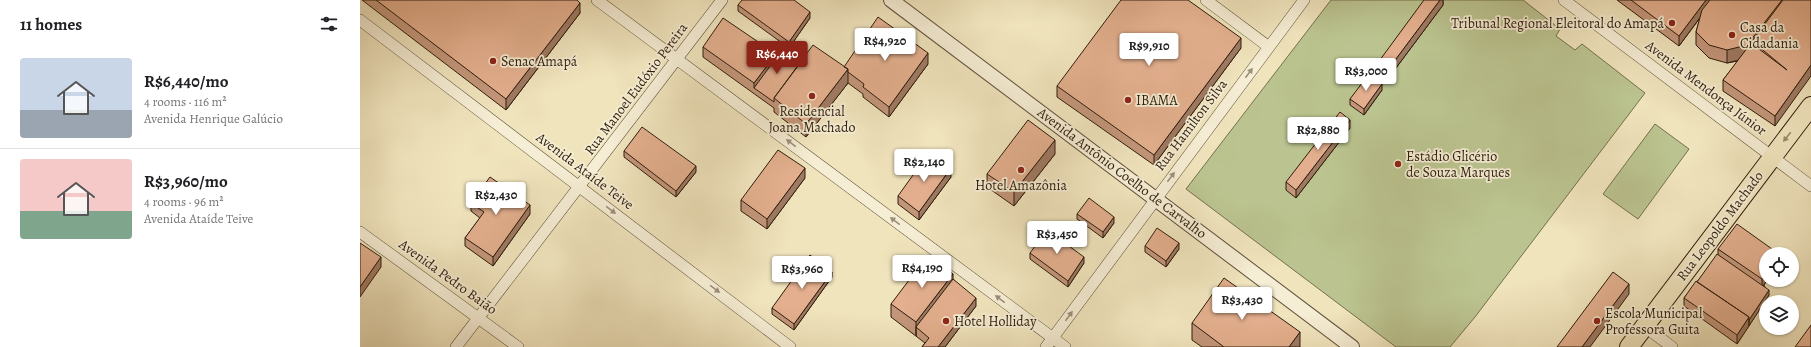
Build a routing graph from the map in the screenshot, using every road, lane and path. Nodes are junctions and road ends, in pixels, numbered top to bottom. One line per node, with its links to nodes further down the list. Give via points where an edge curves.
1 (598, 0): 9 (street)
2 (722, 0): 9 (street, Rua Manoel Eudóxio Pereira)
3 (891, 0): 14 (street, Avenida Antônio Coelho de Carvalho)
4 (1206, 0): 8 (street)
5 (1304, 0): 8 (street, Rua Hamilton Silva)
6 (1564, 0): 11 (street, Avenida Mendonça Júnior)
7 (360, 20): 12 (street, Avenida Ataíde Teive)
8 (1268, 48): 14 (street, Rua Hamilton Silva, one-way to 8)
9 (678, 59): 12 (street, Rua Manoel Eudóxio Pereira); 18 (street, one-way to 9)
10 (1811, 106): 11 (main road, Rua Leopoldo Machado, one-way to 11)
11 (1772, 157): 13 (street, Avenida Mendonça Júnior); 17 (main road, Rua Leopoldo Machado)
12 (580, 186): 16 (street, Rua Manoel Eudóxio Pereira); 21 (street, Avenida Ataíde Teive, one-way to 21)
13 (1811, 186)
14 (1155, 198): 18 (street, Rua Hamilton Silva, one-way to 14); 23 (street, Avenida Antônio Coelho de Carvalho)
15 (360, 232): 16 (street, Avenida Pedro Baião)
16 (478, 317): 19 (street, Rua Manoel Eudóxio Pereira); 20 (street, Avenida Pedro Baião)
17 (1644, 326): 24 (main road, Rua Leopoldo Machado); 25 (street)
18 (1049, 343): 22 (street)
19 (456, 347)
20 (518, 347)
21 (790, 347)
22 (1065, 347)
23 (1352, 347)
24 (1629, 347)
25 (1672, 347)

